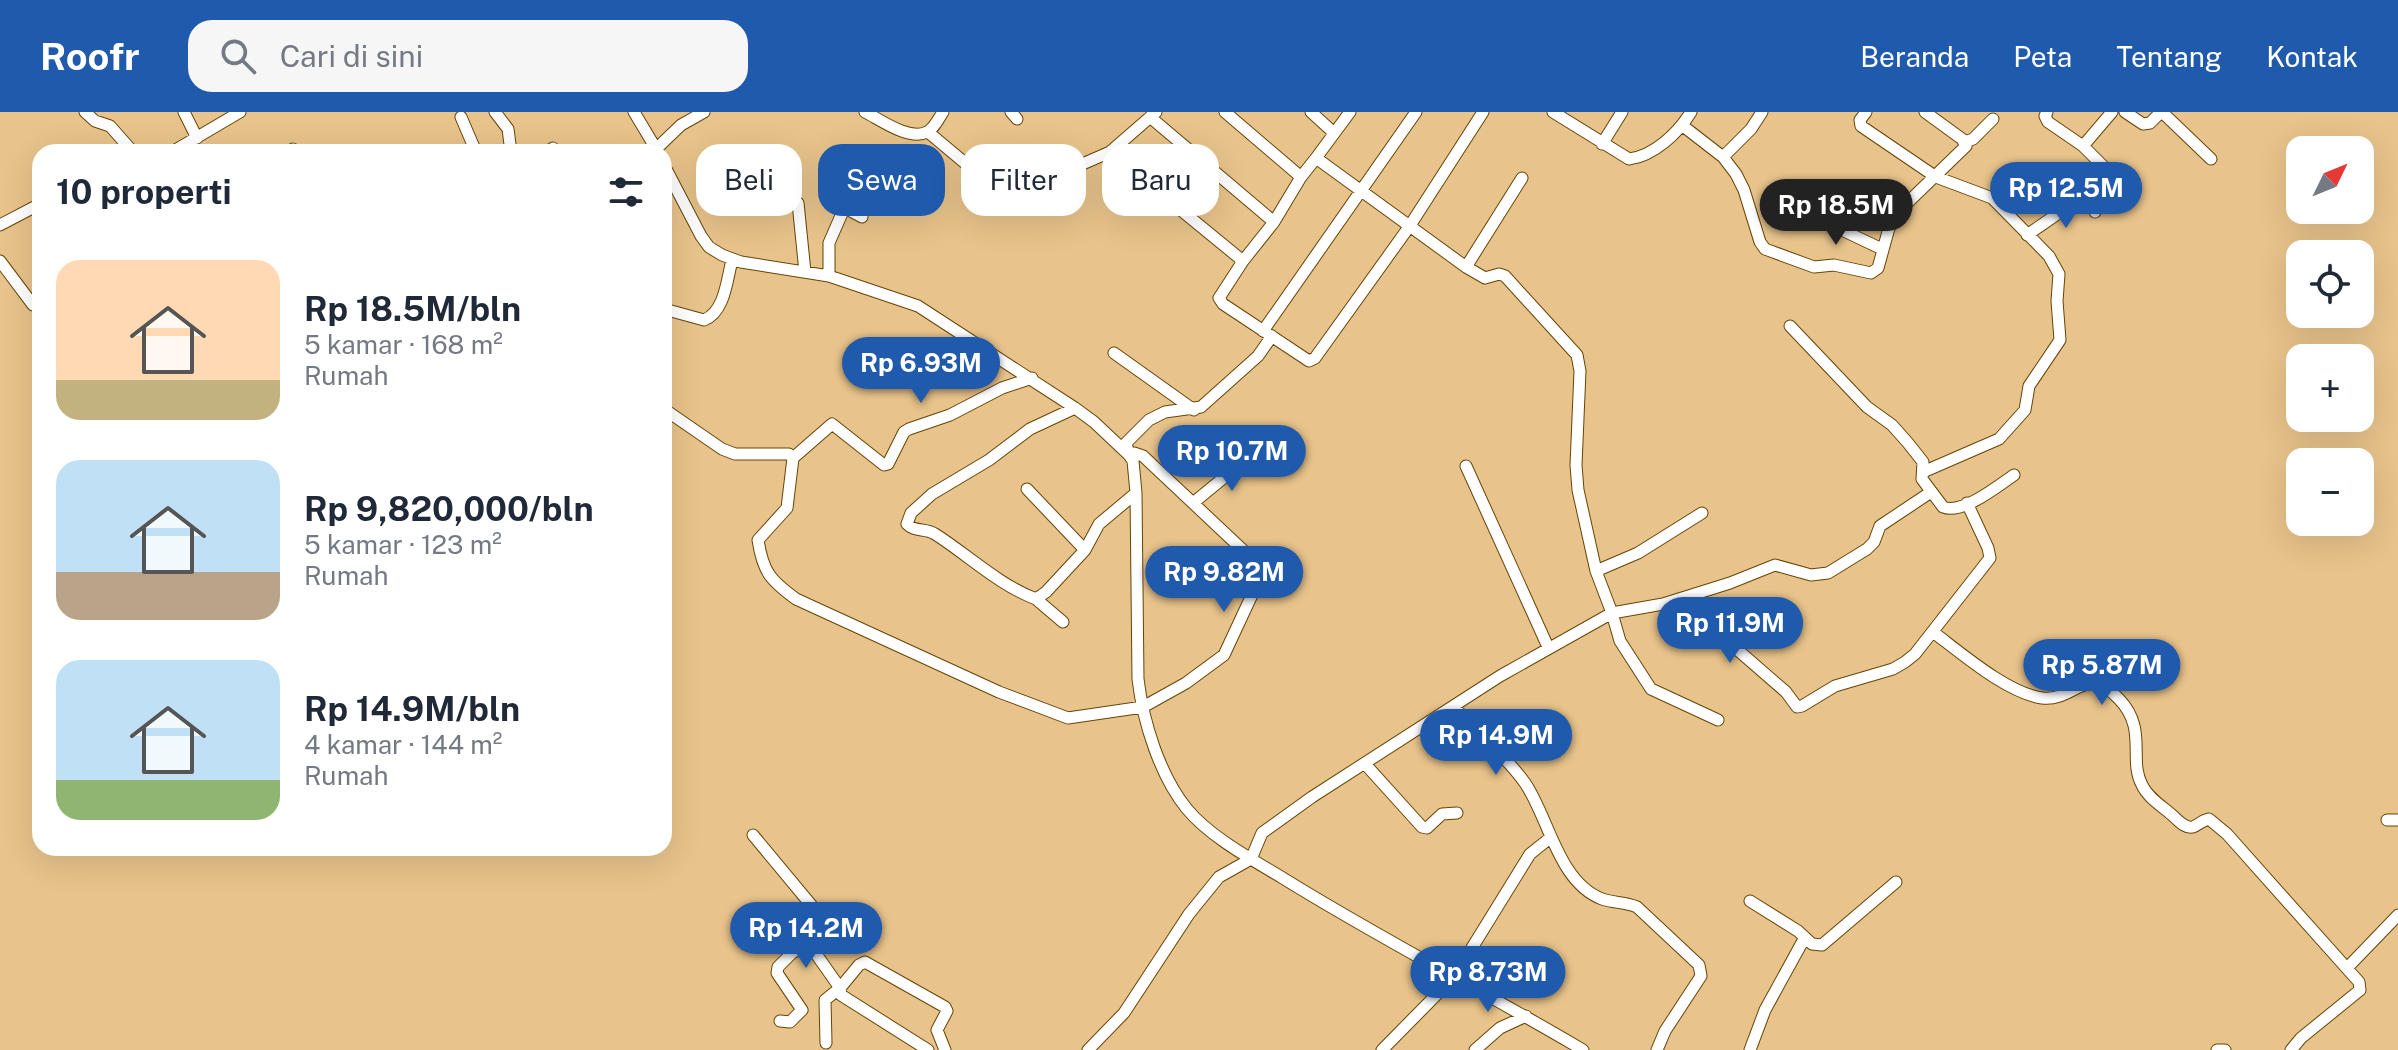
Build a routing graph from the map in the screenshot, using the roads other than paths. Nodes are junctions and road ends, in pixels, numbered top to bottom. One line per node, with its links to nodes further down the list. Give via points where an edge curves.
1 (85, 112): 32 (street, via 110,126)
2 (184, 112): 30 (street)
3 (240, 112): 30 (street)
4 (495, 112): 35 (street, via 508,129)
5 (634, 112): 36 (street)
6 (704, 112): 37 (street)
7 (865, 112): 28 (street, via 900,130)
8 (943, 112): 28 (street)
9 (1225, 112): 45 (street)
10 (1311, 112): 29 (street)
11 (1350, 112): 29 (street)
12 (1416, 112): 50 (street)
13 (1483, 112): 61 (street)
14 (1553, 112): 39 (street)
15 (1622, 112): 39 (street)
16 (1691, 112): 27 (street)
17 (1762, 112): 41 (street)
18 (1866, 112): 46 (street, via 1861,126)
19 (2047, 112): 40 (street, via 2048,122)
20 (2112, 112): 40 (street)
21 (2125, 112): 22 (street, via 2147,124)
22 (2161, 112): 43 (street)
23 (1930, 113): 31 (street)
24 (463, 114): 34 (street)
25 (1153, 115): 38 (street); 59 (street)
26 (1993, 119): 31 (street)
27 (1683, 126): 39 (street, via 1635,158); 41 (street)
28 (928, 132): 44 (street)
29 (1334, 133): 42 (street)
30 (197, 138): 33 (street)
31 (1965, 142): 46 (street, via 1965,149)
32 (126, 144)
33 (188, 144)
34 (473, 144)
35 (510, 144)
36 (653, 144)
37 (663, 144)
38 (1119, 144)
39 (1602, 144)
40 (2083, 146): 51 (street, via 2106,169)
41 (1723, 157): 63 (street, via 1741,183 1765,249 1814,267 1834,265 1871,273 1878,268)
42 (1316, 158): 45 (street); 50 (street)
43 (2211, 159)
44 (961, 160)
45 (1301, 177): 59 (street)
46 (1936, 177): 53 (street); 62 (street, via 1992,198)
47 (1522, 178): 67 (street)
48 (672, 180): 64 (street, via 709,247)
49 (1862, 186): 53 (street)
50 (1361, 193): 61 (street); 73 (street)
51 (2085, 195): 55 (street); 62 (street)
52 (32, 208): 60 (street)
53 (1902, 208): 63 (street)
54 (1804, 212): 63 (street)
55 (2095, 212)
56 (799, 216): 68 (street)
57 (1188, 216): 66 (street)
58 (862, 217): 69 (street, via 843,211 829,243)
59 (1274, 222): 66 (street)
60 (0, 225)
61 (1409, 227): 67 (street); 73 (street, via 1312,360 1304,360)
62 (2027, 235): 83 (street, via 2059,274 2060,340 2029,386 2025,410 1999,439)
63 (1882, 249)
64 (732, 260): 68 (street); 71 (street, via 713,316 704,320)
65 (0, 261): 70 (street)
66 (1243, 261): 73 (street, via 1219,300)
67 (1466, 267): 92 (street, via 1485,278 1505,276 1577,355 1577,478)
68 (805, 272): 69 (street)
69 (829, 276): 75 (street, via 918,306)
70 (32, 304)
71 (672, 311)
72 (1790, 326): 83 (street, via 1867,407 1892,425 1921,459)
73 (1268, 334): 77 (street, via 1258,356)
74 (1114, 353): 77 (street)
75 (1032, 378): 76 (street); 80 (street, via 909,429 888,464 832,424)
76 (1075, 408): 81 (street); 93 (street, via 1030,429 932,494 906,520 910,528 932,532)
77 (1194, 410): 81 (street, via 1165,412 1149,420 1126,443)
78 (672, 415): 80 (street, via 735,454)
79 (1249, 457): 88 (street)
80 (793, 458): 99 (street, via 787,508 758,540 766,574 796,599 1068,718)
81 (1131, 458): 87 (street); 88 (street, via 1134,453 1143,456)
82 (1466, 466): 98 (street)
83 (1923, 472): 86 (street)
84 (2014, 475): 89 (street)
85 (1027, 489): 91 (street)
86 (1931, 492): 89 (street, via 1948,509); 94 (street, via 1880,526 1867,549 1828,573 1811,575 1775,565)
87 (1136, 493): 91 (street, via 1099,524); 99 (street, via 1138,679)
88 (1193, 503): 99 (street, via 1246,553 1257,568 1258,582 1224,655)
89 (1967, 503): 97 (street, via 1990,558)
90 (1702, 513): 92 (street, via 1638,553)
91 (1085, 550): 93 (street)
92 (1596, 571): 95 (street)
93 (1036, 599): 96 (street)
94 (1663, 604): 95 (street); 97 (street, via 1732,645 1800,707 1835,686 1893,669)
95 (1612, 613): 98 (street); 101 (street, via 1620,641 1651,689)
96 (1063, 622)
97 (1933, 632): 112 (street, via 2011,687 2034,696 2059,698 2086,683 2109,690 2132,718 2140,781 2148,794 2184,826 2212,821)
98 (1548, 647): 100 (street)
99 (1143, 707): 106 (street, via 1158,755 1182,802 1199,822)
100 (1454, 707): 102 (street); 105 (street, via 1526,784)
101 (1718, 720)
102 (1366, 765): 103 (street, via 1422,827 1442,814); 106 (street, via 1262,833)
103 (1457, 813)
104 (753, 835): 111 (street, via 817,912)
105 (1550, 838): 113 (street, via 1530,854); 124 (street, via 1583,886 1603,899 1637,907 1699,965 1701,976)
106 (1251, 859): 113 (street); 120 (street, via 1219,877 1124,1013)
107 (1896, 882): 110 (street, via 1825,943)
108 (1750, 901): 110 (street)
109 (2398, 915): 112 (street)
110 (1804, 939): 125 (street, via 1765,1010)
111 (809, 944): 114 (street); 116 (street, via 778,967 802,1010 790,1022)
112 (2348, 967): 128 (street, via 2360,990)
113 (1454, 977): 115 (street); 121 (street)
114 (840, 988): 117 (street, via 824,1003); 118 (street, via 847,1000); 119 (street, via 865,962 945,1007 937,1030)
115 (1526, 1016): 122 (street, via 1500,1028); 123 (street)
116 (780, 1021)
117 (826, 1043)
118 (920, 1048)
119 (945, 1050)
120 (1088, 1050)
121 (1382, 1050)
122 (1475, 1050)
123 (1583, 1050)
124 (1657, 1050)
125 (1750, 1050)
126 (2217, 1050): 127 (street)
127 (2225, 1050)
128 (2291, 1050)

